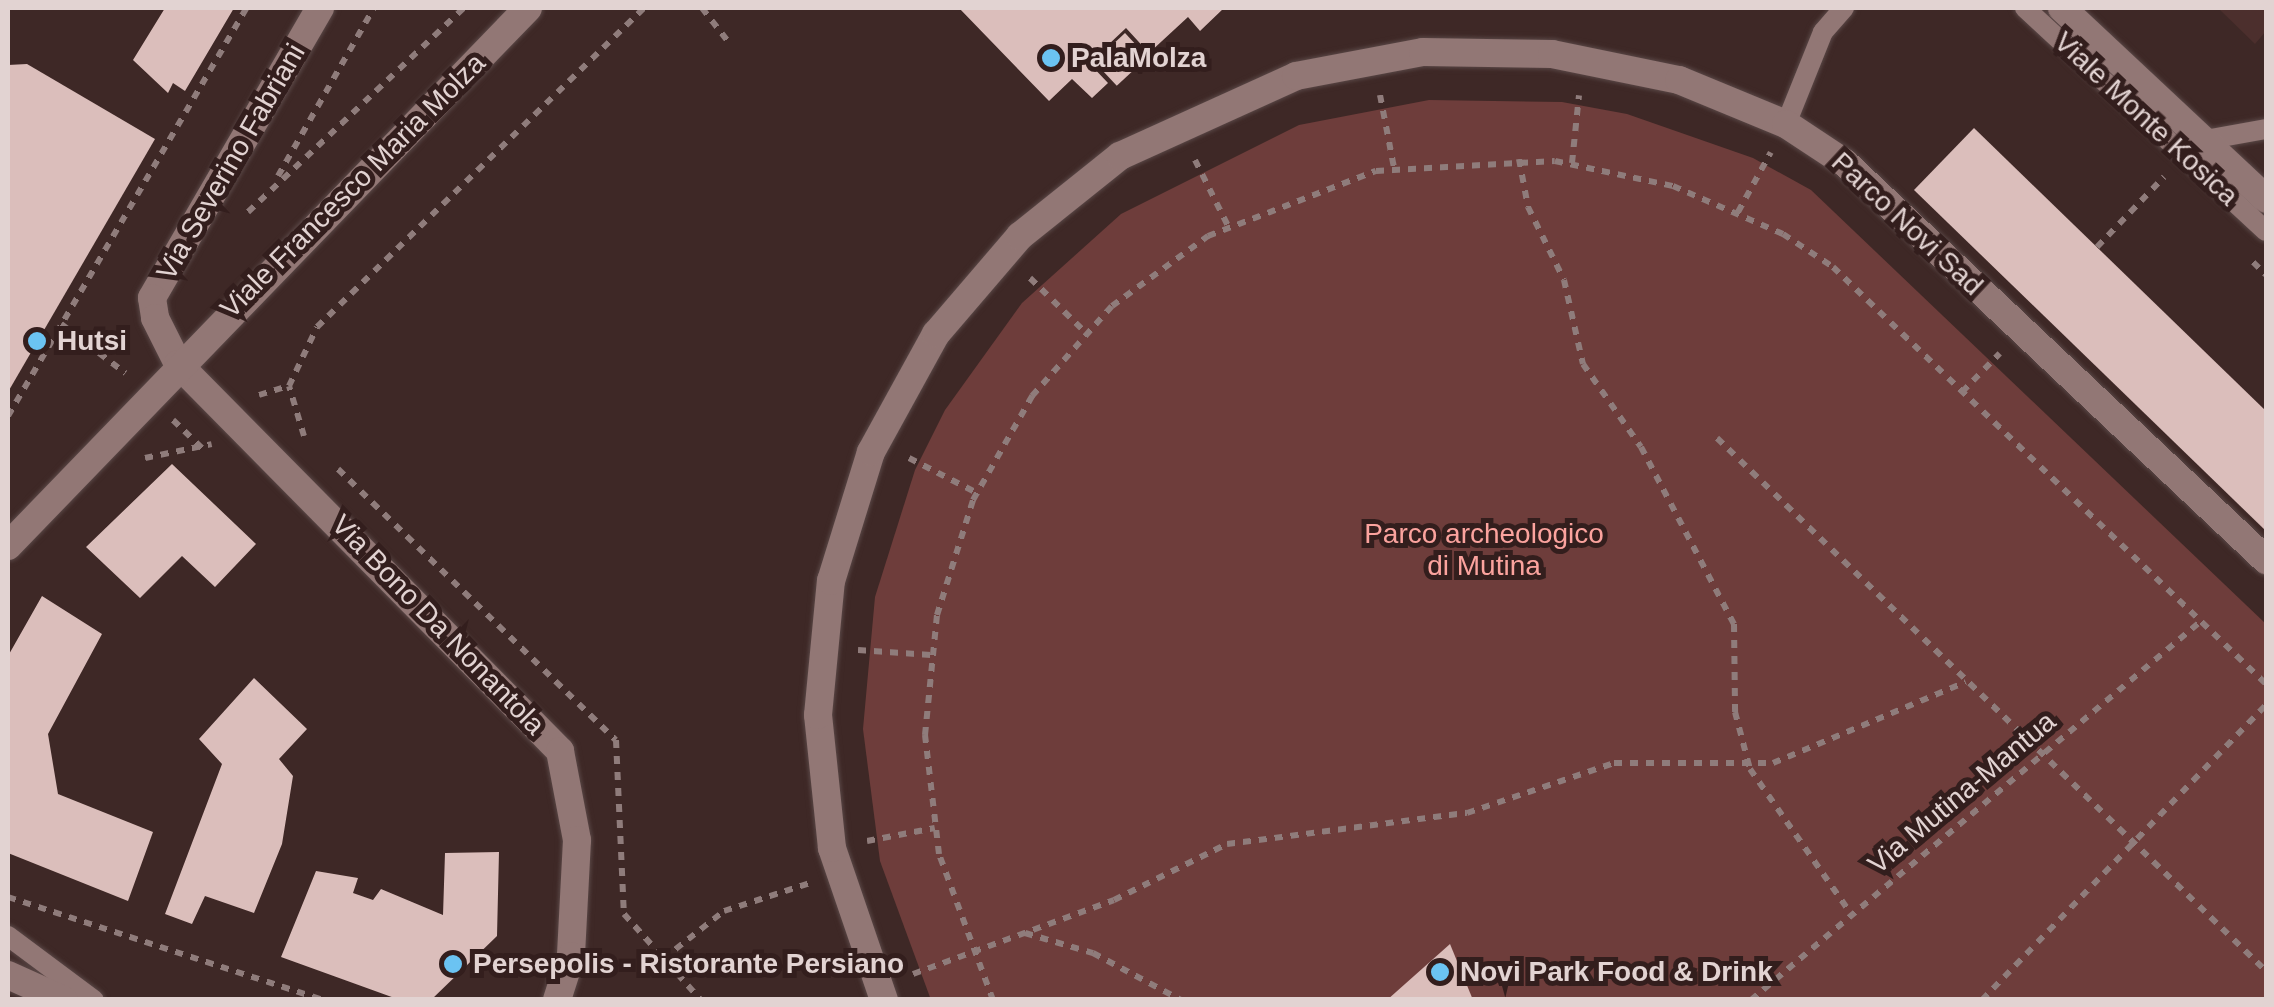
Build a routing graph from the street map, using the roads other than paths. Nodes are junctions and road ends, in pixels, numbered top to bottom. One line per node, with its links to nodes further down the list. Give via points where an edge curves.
1 (320, 8): 11 (street, Via Severino Fabriani, via 152,298)
2 (528, 8): 11 (street, Viale Francesco Maria Molza)
3 (1844, 8): 6 (lane, via 1823,32)
4 (2026, 8): 10 (lane, Viale Monte Kosica)
5 (2062, 8): 8 (street, Viale Monte Kosica)
6 (1786, 124): 13 (street, Parco Novi Sad, via 1845,164); 16 (street, Parco Novi Sad, via 1679,80 1582,59 1487,50 1374,59 1296,76 1177,124 1068,194 1004,253 936,334 877,441 848,516 822,647 836,861)
7 (2266, 130): 8 (lane)
8 (2205, 140): 9 (street, Viale Monte Kosica)
9 (2266, 199)
10 (2266, 231)
11 (178, 364): 12 (street); 19 (street, Via Bono Da Nonantola, via 430,610 567,769 576,896)
12 (8, 546)
13 (2266, 560)
14 (8, 936): 18 (lane)
15 (8, 975): 17 (street)
16 (882, 994)
17 (64, 1000)
18 (94, 1000)
19 (557, 1000)

